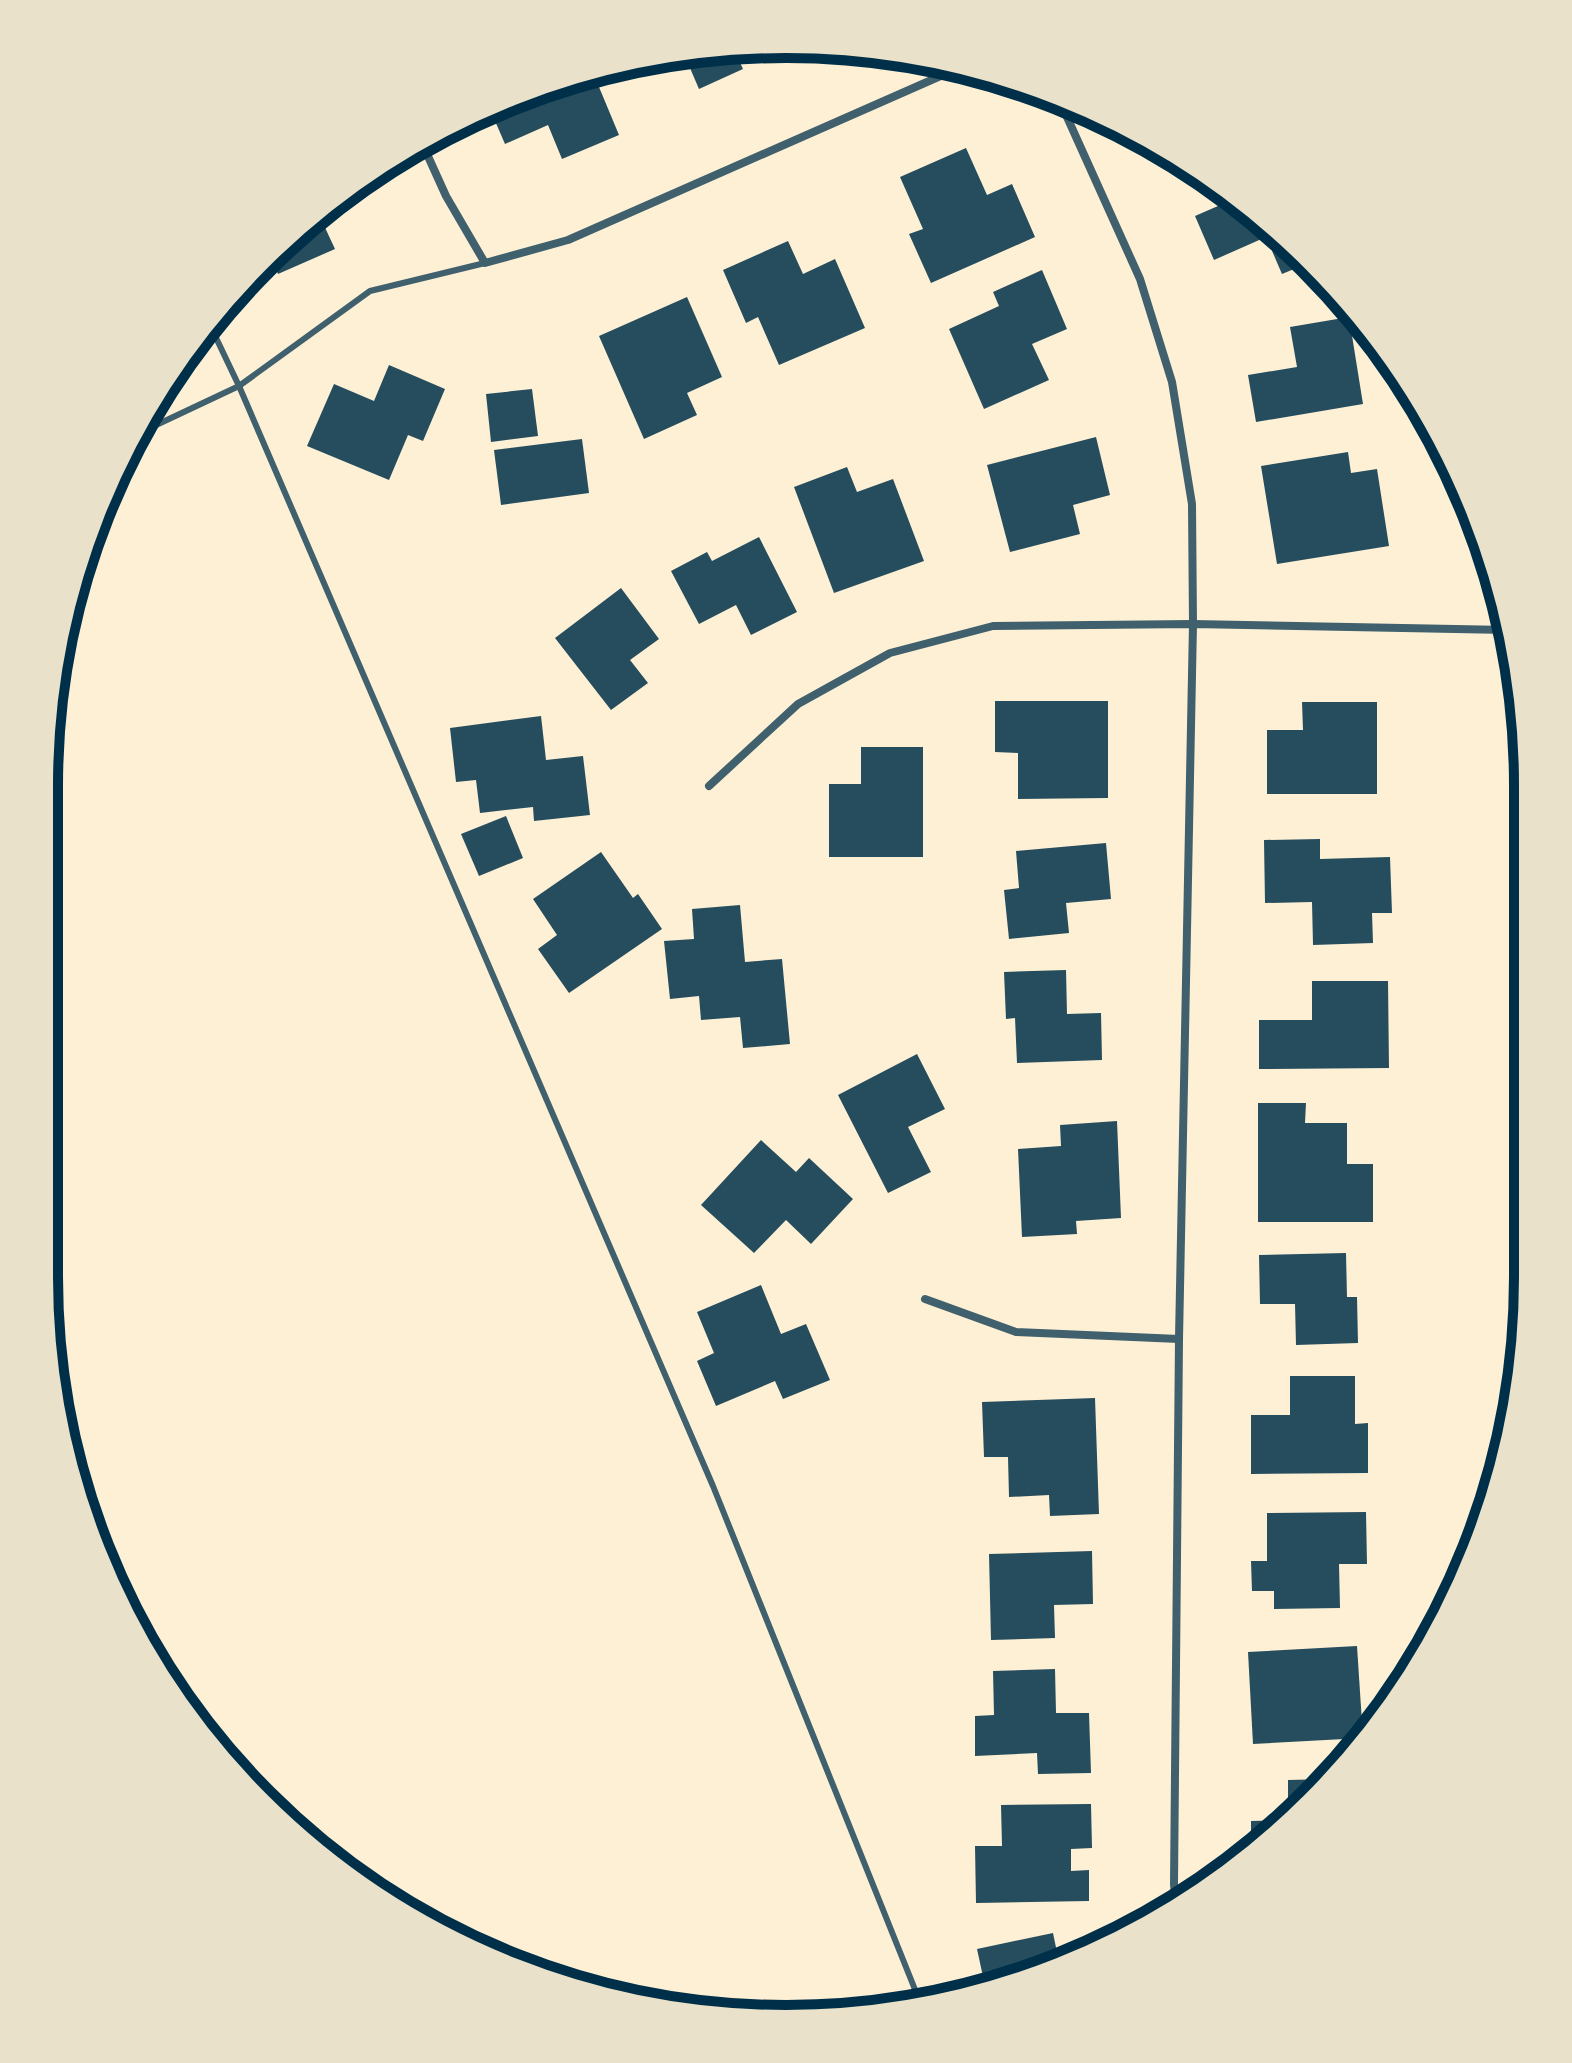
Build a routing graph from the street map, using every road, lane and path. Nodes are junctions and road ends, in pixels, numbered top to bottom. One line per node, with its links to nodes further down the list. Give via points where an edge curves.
1 (942, 75): 4 (street, via 568,240)
2 (1065, 113): 8 (street, via 1140,279 1172,382 1192,504)
3 (427, 153): 4 (street)
4 (485, 263): 6 (lane, via 370,291)
5 (215, 335): 6 (lane)
6 (239, 386): 7 (lane); 14 (lane, via 713,1486)
7 (154, 426)
8 (1193, 624): 9 (street); 10 (street, via 993,626 890,653 798,704); 12 (street)
9 (1497, 630)
10 (709, 786)
11 (925, 1299): 12 (street, via 1016,1332)
12 (1179, 1339): 13 (street)
13 (1175, 1892)
14 (916, 1993)

